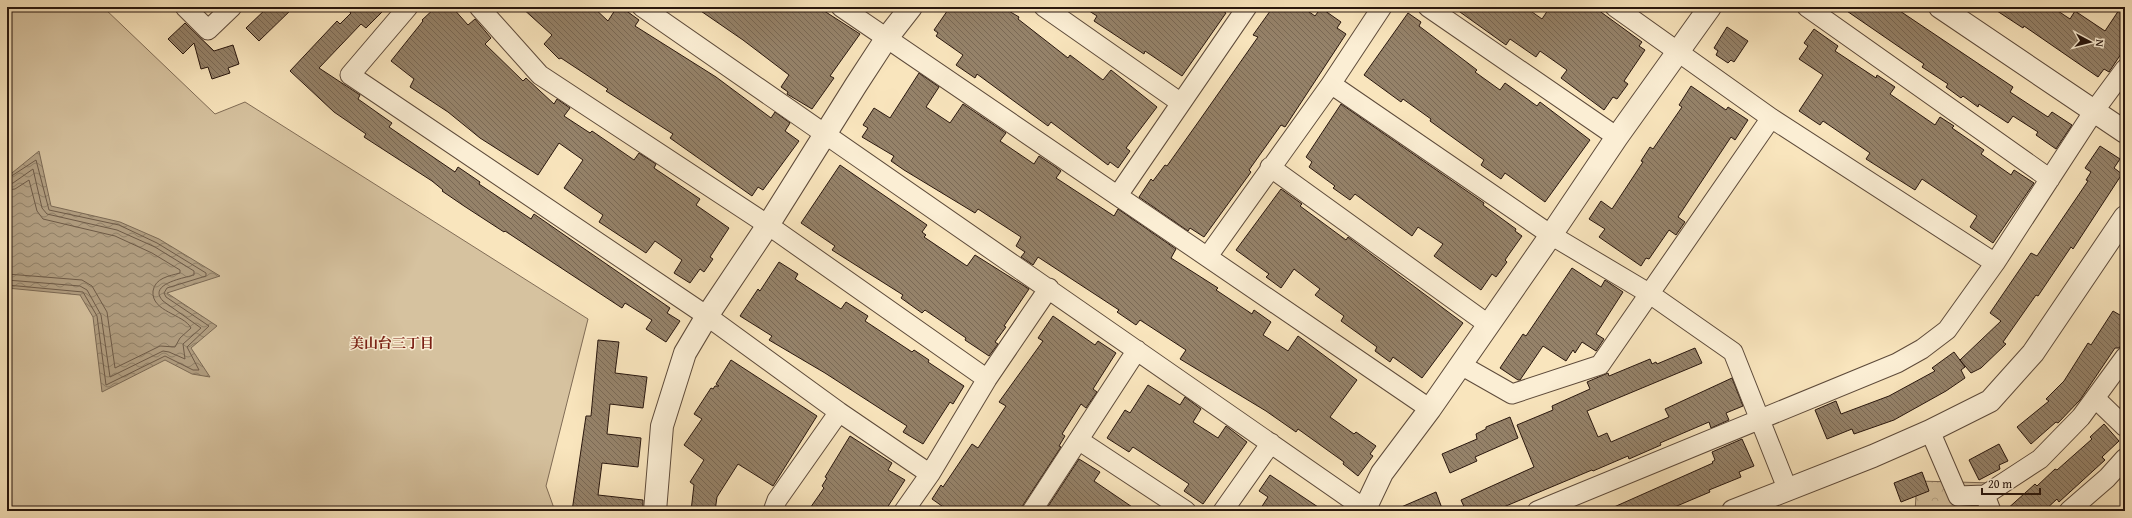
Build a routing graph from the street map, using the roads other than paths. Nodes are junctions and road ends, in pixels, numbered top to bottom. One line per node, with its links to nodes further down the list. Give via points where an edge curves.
1 (185, 7): 2 (street, via 208,30)
2 (232, 7)
3 (408, 7): 36 (street, via 350,75)
4 (479, 7): 30 (street, via 540,75)
5 (642, 7): 24 (street)
6 (841, 7): 16 (street)
7 (911, 7): 16 (street)
8 (1044, 7): 20 (street)
9 (1382, 7): 19 (street)
10 (1428, 7): 25 (street)
11 (1615, 7): 17 (street)
12 (1710, 7): 17 (street)
13 (1807, 7): 27 (street)
14 (1940, 7): 21 (street)
15 (1244, 8): 20 (street)
16 (886, 39): 24 (street); 28 (street)
17 (1678, 52): 22 (street); 25 (street)
18 (2125, 69): 21 (street)
19 (1331, 84): 26 (street); 31 (street)
20 (1181, 103): 28 (street)
21 (2094, 111): 23 (street); 27 (street)
22 (1771, 118): 33 (street); 35 (street)
23 (2125, 132)
24 (825, 133): 30 (street); 34 (street)
25 (1617, 137): 31 (street)
26 (1270, 166): 32 (street); 37 (street)
27 (2050, 179): 33 (street)
28 (1118, 195): 32 (street)
29 (2125, 217): 47 (street, via 2033,353 1995,396 1990,401)
30 (768, 225): 36 (street); 41 (street)
31 (1551, 235): 35 (street); 37 (street)
32 (1208, 256): 43 (street)
33 (1995, 263): 45 (street, via 1946,330 1922,349 1897,363)
34 (1049, 288): 38 (street); 41 (street)
35 (1650, 294): 40 (street, via 1600,365 1512,394); 45 (street, via 1733,352)
36 (707, 316): 44 (street); 55 (street, via 685,353 662,426)
37 (1489, 325): 40 (street)
38 (1137, 350): 48 (street); 49 (street)
39 (2125, 357): 42 (street)
40 (1461, 365): 43 (street)
41 (987, 379): 51 (street)
42 (2095, 398): 46 (street); 53 (street, via 2081,417 2040,459)
43 (1430, 409): 54 (street, via 1382,473)
44 (839, 412): 51 (street); 56 (street, via 777,500)
45 (1759, 419): 52 (street); 61 (street)
46 (2125, 427)
47 (1930, 431): 52 (street); 53 (street, via 1958,496)
48 (1080, 441): 58 (street); 59 (street)
49 (1271, 443): 54 (street); 60 (street)
50 (2125, 458): 63 (street)
51 (930, 474): 57 (street)
52 (1786, 488): 62 (street)
53 (1988, 503)
54 (1364, 510)
55 (655, 511)
56 (773, 511)
57 (904, 511)
58 (1032, 511)
59 (1186, 511)
60 (1223, 511)
61 (1537, 511)
62 (1733, 511)
63 (2070, 511)

